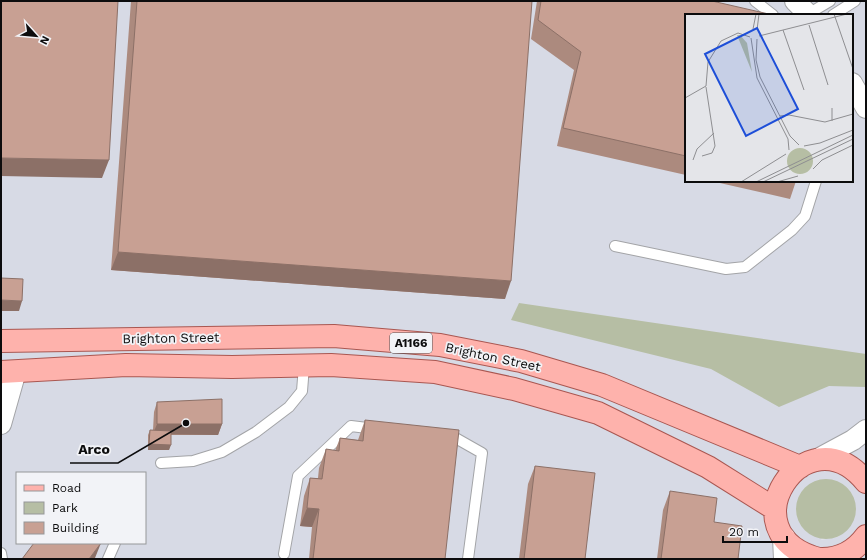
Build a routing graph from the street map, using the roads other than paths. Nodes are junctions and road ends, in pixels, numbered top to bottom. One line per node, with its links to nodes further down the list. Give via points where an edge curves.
1 (755, 1): 5 (lane)
2 (830, 1): 4 (lane)
3 (855, 1): 6 (lane)
4 (804, 10)
5 (772, 14)
6 (835, 14)
7 (853, 85): 8 (street)
8 (866, 108)
9 (816, 182): 10 (lane, via 805,216 792,230 745,267 726,269)
10 (616, 246)
11 (1, 341): 19 (main road, Brighton Street / A1166, via 334,336 440,345 521,361 602,385)
12 (304, 366): 13 (main road, Brighton Street / A1166, via 126,365); 18 (lane, via 302,391 289,407 256,432 222,452 193,461); 21 (main road, Brighton Street / A1166, via 331,365 435,372 514,389 598,413 708,467)
13 (8, 372): 14 (street)
14 (1, 424)
15 (382, 429): 26 (lane, via 351,426 298,476)
16 (866, 430): 19 (street, via 853,440)
17 (436, 435): 30 (lane, via 452,436 482,453)
18 (161, 462)
19 (807, 464): 20 (main road, via 830,460 845,464 858,472); 21 (main road, via 786,478 778,492)
20 (866, 482)
21 (775, 509): 23 (main road, via 777,524)
22 (866, 536): 27 (main road)
23 (784, 538): 31 (street); 32 (main road, via 794,549 806,556)
24 (115, 544): 29 (lane)
25 (1, 553): 28 (lane)
26 (284, 554)
27 (853, 557): 33 (main road)
28 (2, 559)
29 (108, 559)
30 (468, 559)
31 (785, 559)
32 (819, 559)
33 (822, 559)

